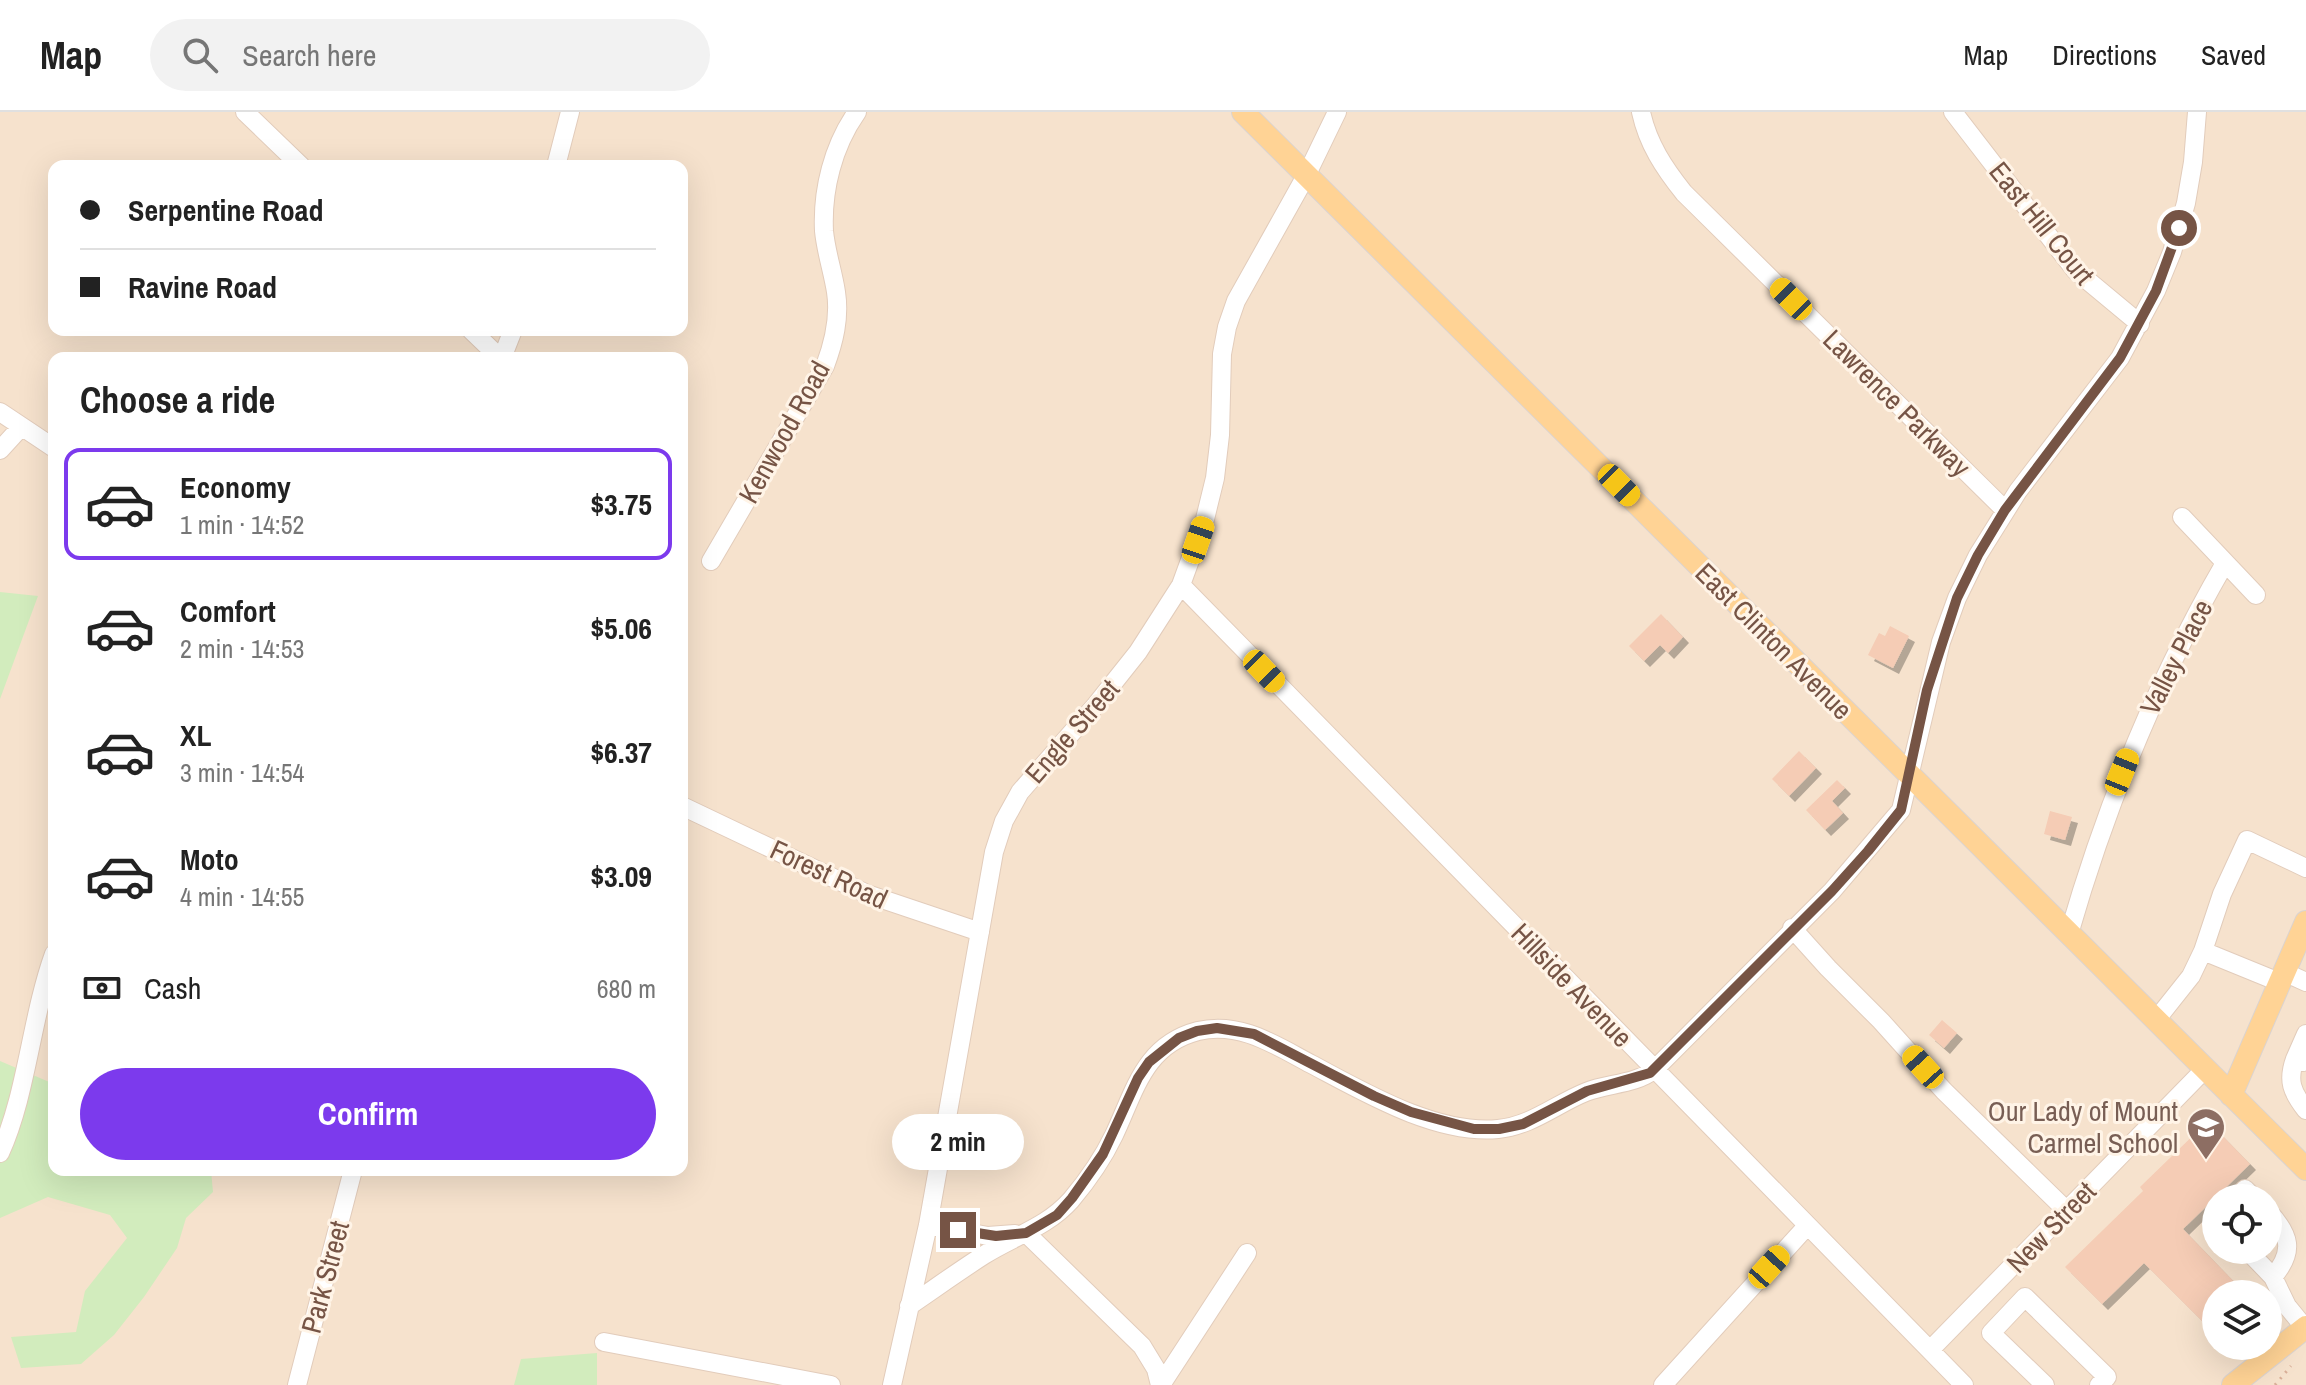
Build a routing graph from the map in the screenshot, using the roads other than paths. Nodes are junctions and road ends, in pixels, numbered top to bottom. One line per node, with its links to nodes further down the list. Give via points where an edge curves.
1 (245, 112): 9 (street)
2 (570, 112): 10 (street)
3 (857, 112): 21 (street, Kenwood Road, via 837,149 824,205 836,293 834,341 825,366)
4 (1243, 112): 11 (main road, East Clinton Avenue)
5 (1337, 112): 11 (street, Engle Street)
6 (1641, 112): 19 (street, Lawrence Parkway, via 1652,146 1684,193)
7 (1953, 112): 12 (street, East Hill Court, via 2075,270)
8 (2197, 112): 12 (street, via 2186,203 2172,252)
9 (295, 160)
10 (558, 160)
11 (1307, 174): 23 (street, Engle Street, via 1261,253 1227,327 1215,478); 25 (main road, East Clinton Avenue)
12 (2140, 324): 19 (street, via 2102,384)
13 (477, 336): 14 (street)
14 (495, 352)
15 (0, 412): 16 (street)
16 (21, 427): 17 (street); 18 (street)
17 (48, 444)
18 (0, 450)
19 (2005, 510): 25 (street, via 1978,555 1946,628)
20 (2182, 517): 22 (street)
21 (711, 561)
22 (2225, 563): 24 (street); 31 (street, Valley Place, via 2141,727 2113,795)
23 (1181, 585): 30 (street, Engle Street, via 1138,652 1020,792 994,852); 39 (street, Hillside Avenue)
24 (2256, 595)
25 (1908, 774): 29 (street, via 1901,810); 31 (main road, East Clinton Avenue)
26 (688, 809): 30 (street, Forest Road, via 867,894)
27 (2306, 868): 32 (street, via 2247,840)
28 (2306, 922): 34 (main road)
29 (1792, 928): 39 (street); 46 (street, via 1944,1091)
30 (980, 932): 47 (street, Engle Street)
31 (2069, 934): 36 (main road, East Clinton Avenue)
32 (2203, 951): 34 (street); 36 (street, via 2191,976)
33 (48, 971): 43 (street)
34 (2281, 977): 35 (street); 41 (main road)
35 (2306, 982)
36 (2156, 1020): 40 (main road, East Clinton Avenue)
37 (2306, 1034): 38 (street)
38 (2301, 1061): 42 (street, via 2290,1082)
39 (1655, 1069): 48 (street, Hillside Avenue); 50 (street, via 1587,1091 1523,1124 1474,1129 1411,1112 1254,1034 1197,1031 1171,1043 1149,1062 1094,1169 1057,1215)
40 (2205, 1069): 41 (main road, East Clinton Avenue); 46 (street, New Street)
41 (2231, 1095): 44 (main road, East Clinton Avenue)
42 (2306, 1110)
43 (0, 1153)
44 (2306, 1169)
45 (351, 1176): 59 (street, Park Street)
46 (2067, 1211): 57 (street, New Street)
47 (928, 1225): 50 (street, via 988,1236); 54 (street, Engle Street)
48 (1807, 1226): 57 (street, Hillside Avenue); 63 (street)
49 (2282, 1230): 53 (street, via 2288,1247)
50 (1026, 1233): 54 (street); 62 (street, via 1142,1346)
51 (1247, 1253): 62 (street)
52 (2260, 1264): 53 (street)
53 (2273, 1277): 55 (street, via 2287,1306)
54 (909, 1306): 61 (street, Engle Street)
55 (2306, 1327): 66 (main road)
56 (604, 1342): 60 (street)
57 (1930, 1350): 58 (street, Hillside Avenue)
58 (1953, 1381)
59 (297, 1385)
60 (831, 1385)
61 (892, 1385)
62 (1161, 1385)
63 (1663, 1385)
64 (2045, 1385): 65 (street, via 1991,1333 2025,1297 2107,1377)
65 (2099, 1385)
66 (2233, 1385)

